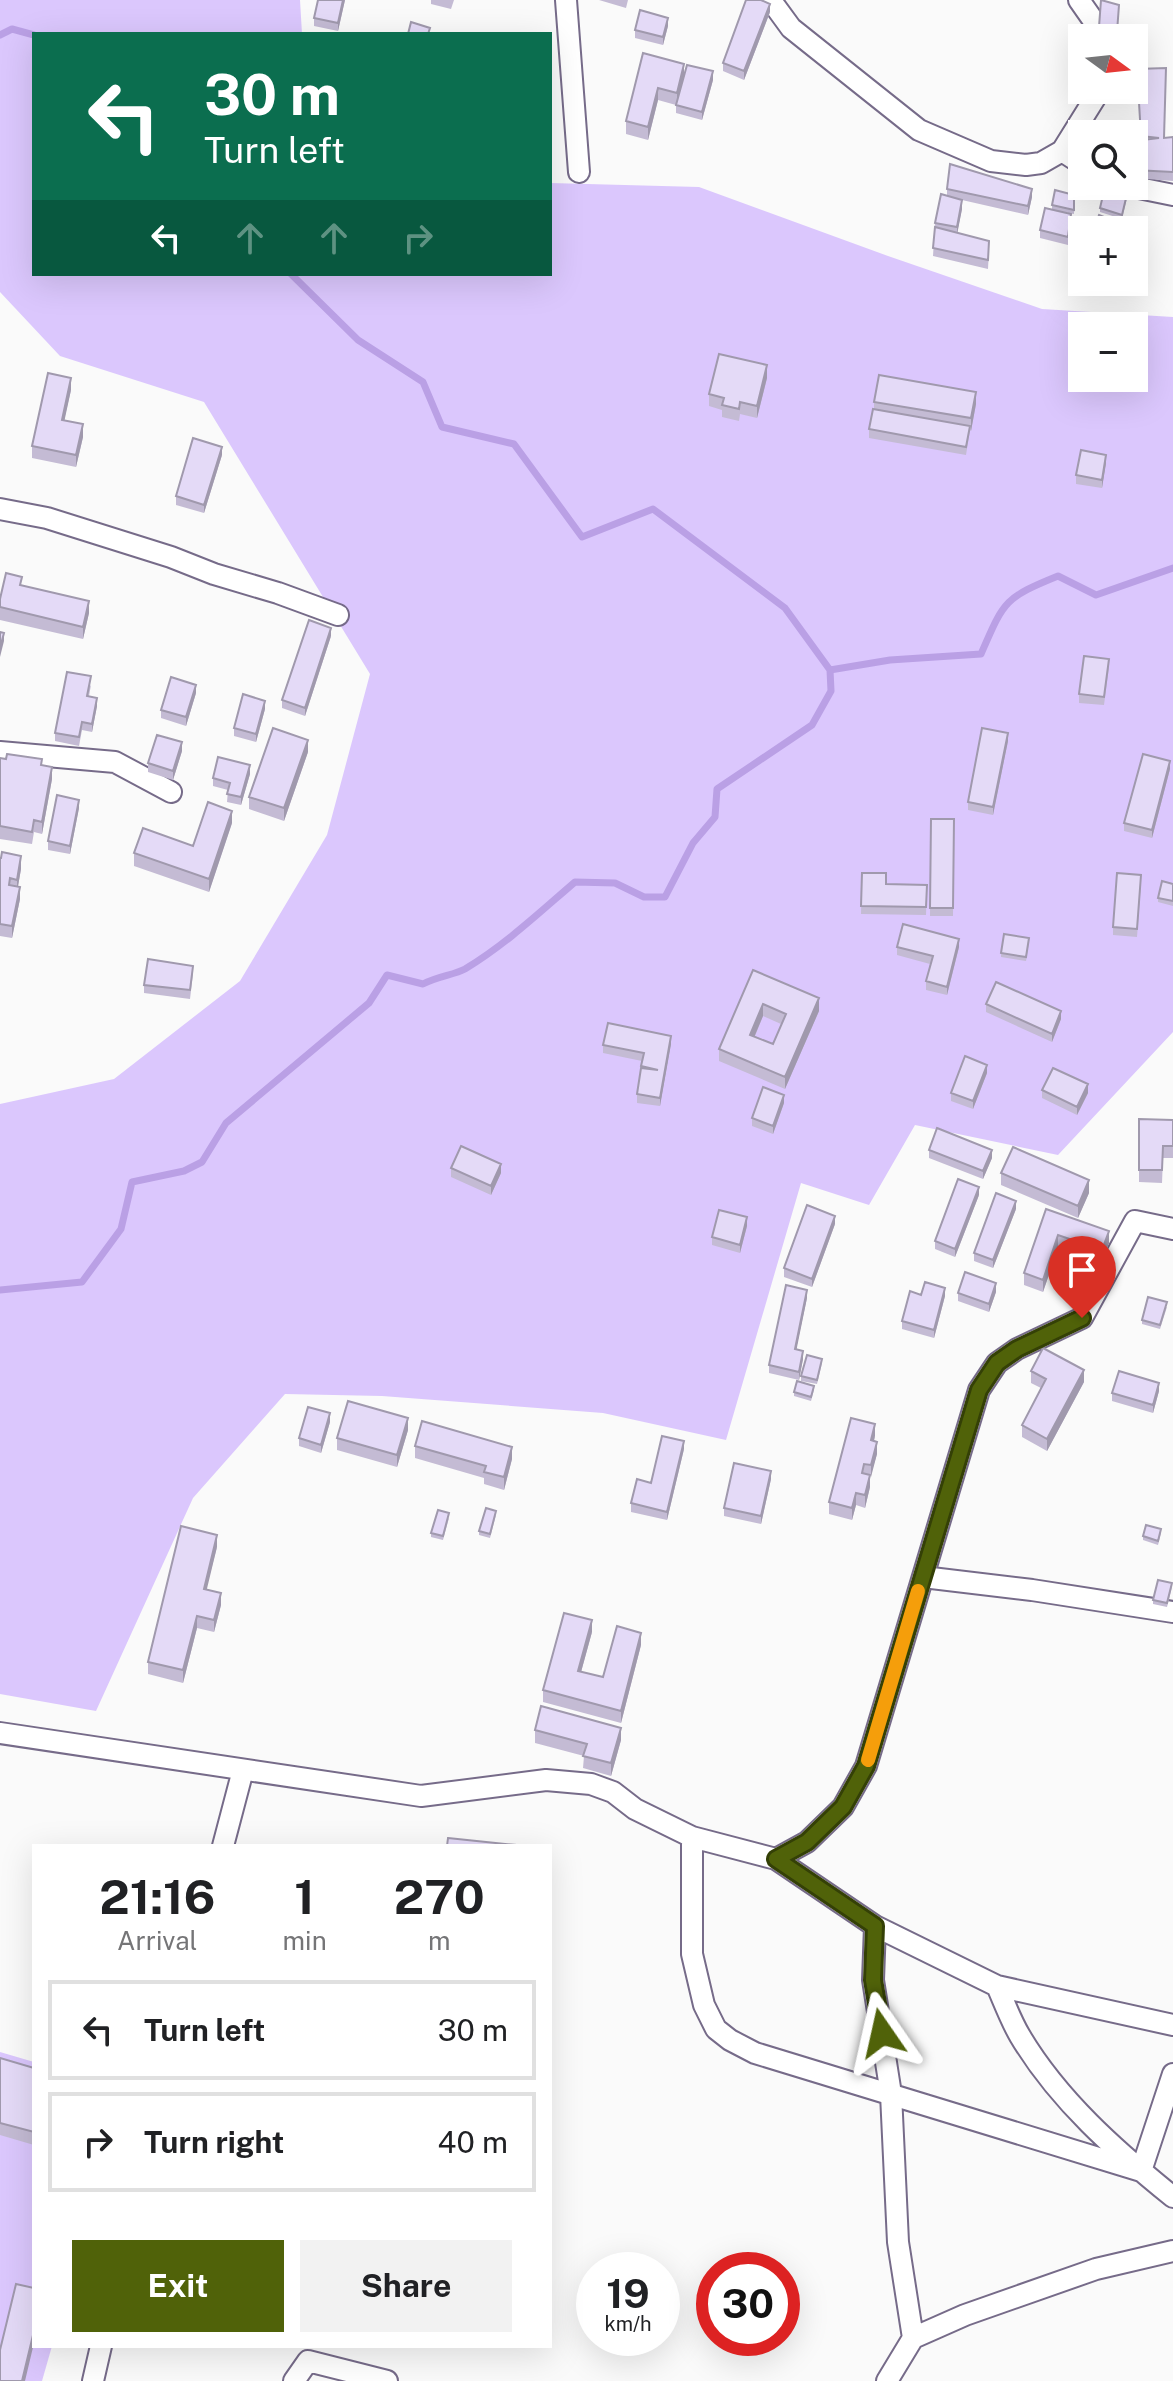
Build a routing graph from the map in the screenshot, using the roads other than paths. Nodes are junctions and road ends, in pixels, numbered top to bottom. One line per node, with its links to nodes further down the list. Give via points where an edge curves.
1 (566, 0): 8 (street)
2 (768, 0): 6 (street, via 791,28 919,130 991,161 1041,163)
3 (1079, 0): 4 (street)
4 (1094, 24)
5 (1091, 104): 6 (street)
6 (1062, 151): 7 (street)
7 (1068, 155)
8 (579, 172)
9 (1148, 190): 10 (street)
10 (1173, 195)
11 (0, 509): 12 (street, via 60,522)
12 (338, 615)
13 (0, 752): 14 (street, via 115,762)
14 (171, 792)
15 (1173, 1229): 16 (street, via 1135,1221 1082,1318 997,1363 979,1390)
16 (923, 1577): 17 (street); 22 (street, via 866,1766 843,1807 807,1842)
17 (1173, 1612)
18 (0, 1733): 19 (street)
19 (243, 1770): 20 (street, via 421,1796 546,1780 591,1784); 21 (street)
20 (692, 1837): 22 (street); 27 (street, via 692,1954 704,2005 716,2029 755,2053)
21 (224, 1844)
22 (776, 1859): 23 (street)
23 (875, 1926): 24 (street); 27 (street, via 873,1980)
24 (997, 1986): 25 (street); 28 (street, via 1019,2035 1061,2095)
25 (1173, 2025)
26 (1173, 2074): 28 (street)
27 (891, 2094): 28 (street); 31 (street, via 898,2242)
28 (1141, 2171): 29 (street)
29 (1173, 2197)
30 (1173, 2251): 31 (street, via 1096,2269)
31 (913, 2338): 36 (street)
32 (101, 2348): 33 (street)
33 (93, 2381)
34 (294, 2381): 35 (street, via 308,2361)
35 (387, 2381)
36 (887, 2381)

